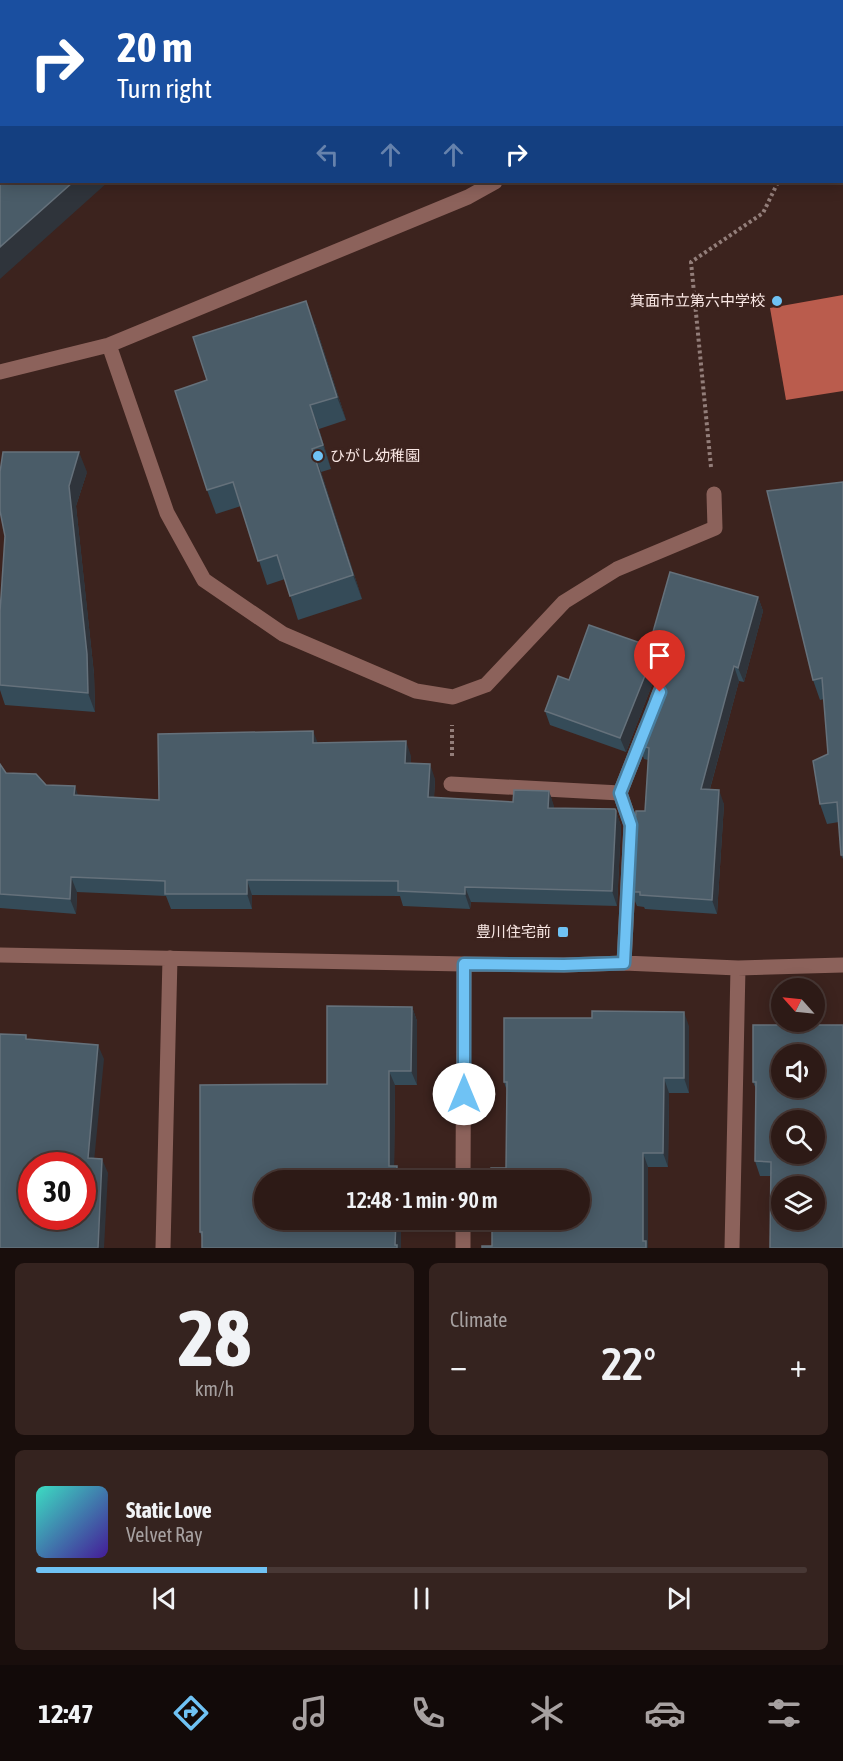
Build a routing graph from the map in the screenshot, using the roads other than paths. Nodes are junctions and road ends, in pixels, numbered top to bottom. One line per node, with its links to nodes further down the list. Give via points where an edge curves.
1 (493, 183): 2 (street, via 468,197)
2 (109, 345): 3 (street); 4 (street, via 167,513 204,580 283,634 416,692 453,697 486,685 564,602 618,569 715,528)
3 (0, 372)
4 (714, 494)
5 (668, 671): 7 (street)
6 (451, 784): 7 (street)
7 (620, 793): 10 (street, via 631,825)
8 (0, 955): 9 (street)
9 (170, 958): 11 (street); 16 (street)
10 (624, 963): 11 (street); 13 (street)
11 (464, 964): 14 (street)
12 (843, 965): 13 (street)
13 (738, 968): 18 (street)
14 (463, 1170)
15 (463, 1230): 17 (street)
16 (163, 1248)
17 (463, 1248)
18 (732, 1248)

